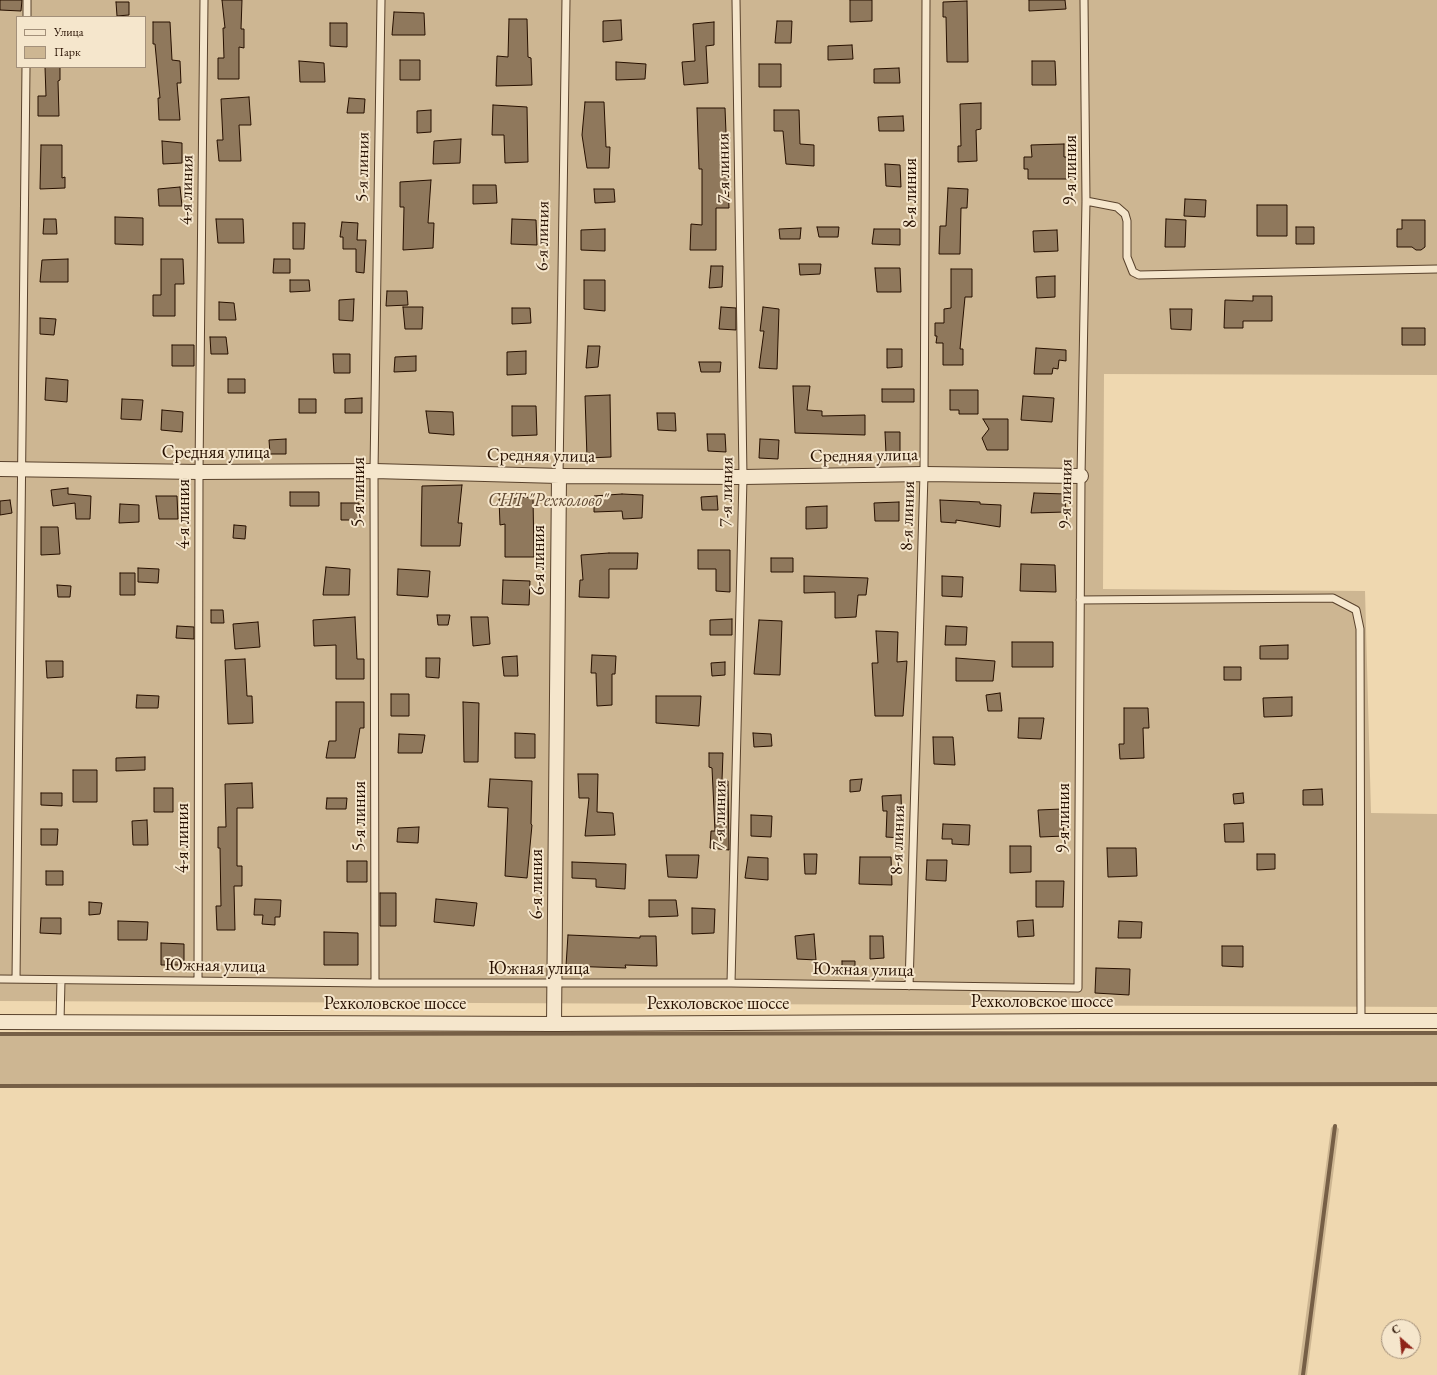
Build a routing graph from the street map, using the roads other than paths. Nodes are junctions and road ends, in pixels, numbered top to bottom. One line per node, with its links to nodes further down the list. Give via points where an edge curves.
1 (27, 0): 8 (lane)
2 (204, 0): 15 (lane, 4-я линия)
3 (381, 0): 14 (lane, 5-я линия)
4 (566, 0): 17 (lane, 6-я линия)
5 (736, 0): 19 (lane, 7-я линия)
6 (926, 0): 16 (lane, 8-я линия)
7 (1084, 0): 10 (lane, 9-я линия)
8 (27, 16)
9 (26, 68): 13 (lane)
10 (1086, 200): 11 (lane, via 1117,207 1125,214 1127,257 1133,272 1138,275); 18 (lane, 9-я линия)
11 (1437, 269)
12 (0, 469): 13 (street, Средняя улица)
13 (22, 469): 15 (street, Средняя улица); 22 (lane)
14 (374, 471): 15 (street, Средняя улица); 17 (street, Средняя улица); 25 (lane, 5-я линия)
15 (199, 472): 24 (lane, 4-я линия)
16 (924, 474): 18 (street, Средняя улица); 19 (street, Средняя улица); 28 (lane, 8-я линия)
17 (559, 476): 19 (street, Средняя улица); 26 (street, 6-я линия)
18 (1081, 476): 20 (lane, 9-я линия)
19 (743, 477): 27 (lane, 7-я линия)
20 (1080, 600): 29 (lane, 9-я линия); 30 (lane, via 1333,598 1356,610 1360,637)
21 (0, 978): 22 (lane, Южная улица)
22 (16, 979): 23 (lane, Южная улица)
23 (61, 980): 24 (lane, Южная улица); 33 (lane)
24 (198, 981): 25 (lane, Южная улица)
25 (375, 983): 26 (lane, Южная улица)
26 (556, 984): 27 (lane, Южная улица); 34 (street, 6-я линия)
27 (731, 984): 28 (lane, Южная улица)
28 (909, 986): 29 (lane, Южная улица)
29 (1078, 988)
30 (1361, 1021): 31 (street, Рехколовское шоссе); 34 (street, Рехколовское шоссе)
31 (1437, 1021)
32 (0, 1022): 33 (street, Рехколовское шоссе)
33 (60, 1022): 34 (street, Рехколовское шоссе)
34 (554, 1024)

